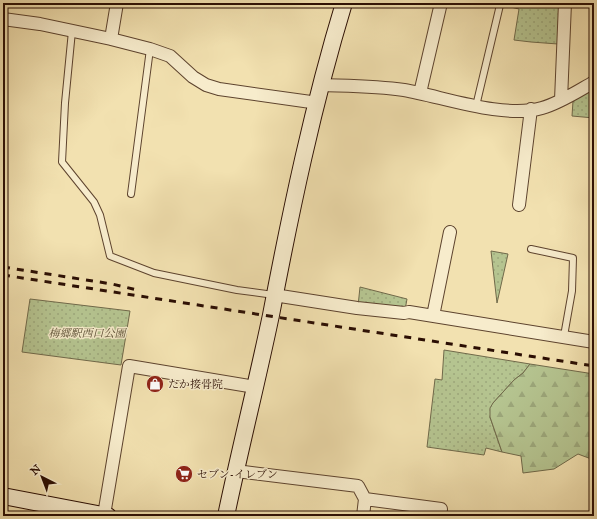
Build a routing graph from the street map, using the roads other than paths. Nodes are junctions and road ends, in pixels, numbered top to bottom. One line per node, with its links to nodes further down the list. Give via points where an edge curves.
1 (117, 3): 8 (street)
2 (344, 3): 11 (street)
3 (441, 3): 12 (street)
4 (565, 3): 13 (street)
5 (500, 5): 15 (lane)
6 (3, 19): 7 (street)
7 (72, 31): 8 (street); 21 (lane, via 62,162 94,202 100,215 110,256 154,273)
8 (111, 39): 9 (street)
9 (150, 49): 14 (street, via 170,56 206,85); 17 (lane)
10 (594, 82): 13 (street)
11 (321, 85): 12 (street, via 374,87); 14 (street)
12 (420, 93): 15 (street)
13 (561, 100): 16 (street, via 542,108)
14 (318, 103): 21 (street)
15 (476, 106): 16 (street, via 509,111)
16 (531, 109): 18 (street)
17 (132, 194)
18 (519, 206)
19 (450, 232): 22 (street)
20 (531, 249): 23 (lane, via 573,258 572,291)
21 (274, 295): 22 (street, via 357,308); 25 (street)
22 (433, 316): 23 (street)
23 (564, 336): 24 (street)
24 (594, 342)
25 (255, 387): 26 (street); 29 (street, via 129,366)
26 (236, 471): 28 (street, via 358,486); 30 (street)
27 (3, 496): 29 (street)
28 (365, 499): 31 (street); 32 (street, via 441,509)
29 (106, 516)
30 (226, 516)
31 (363, 516)
32 (440, 516)

